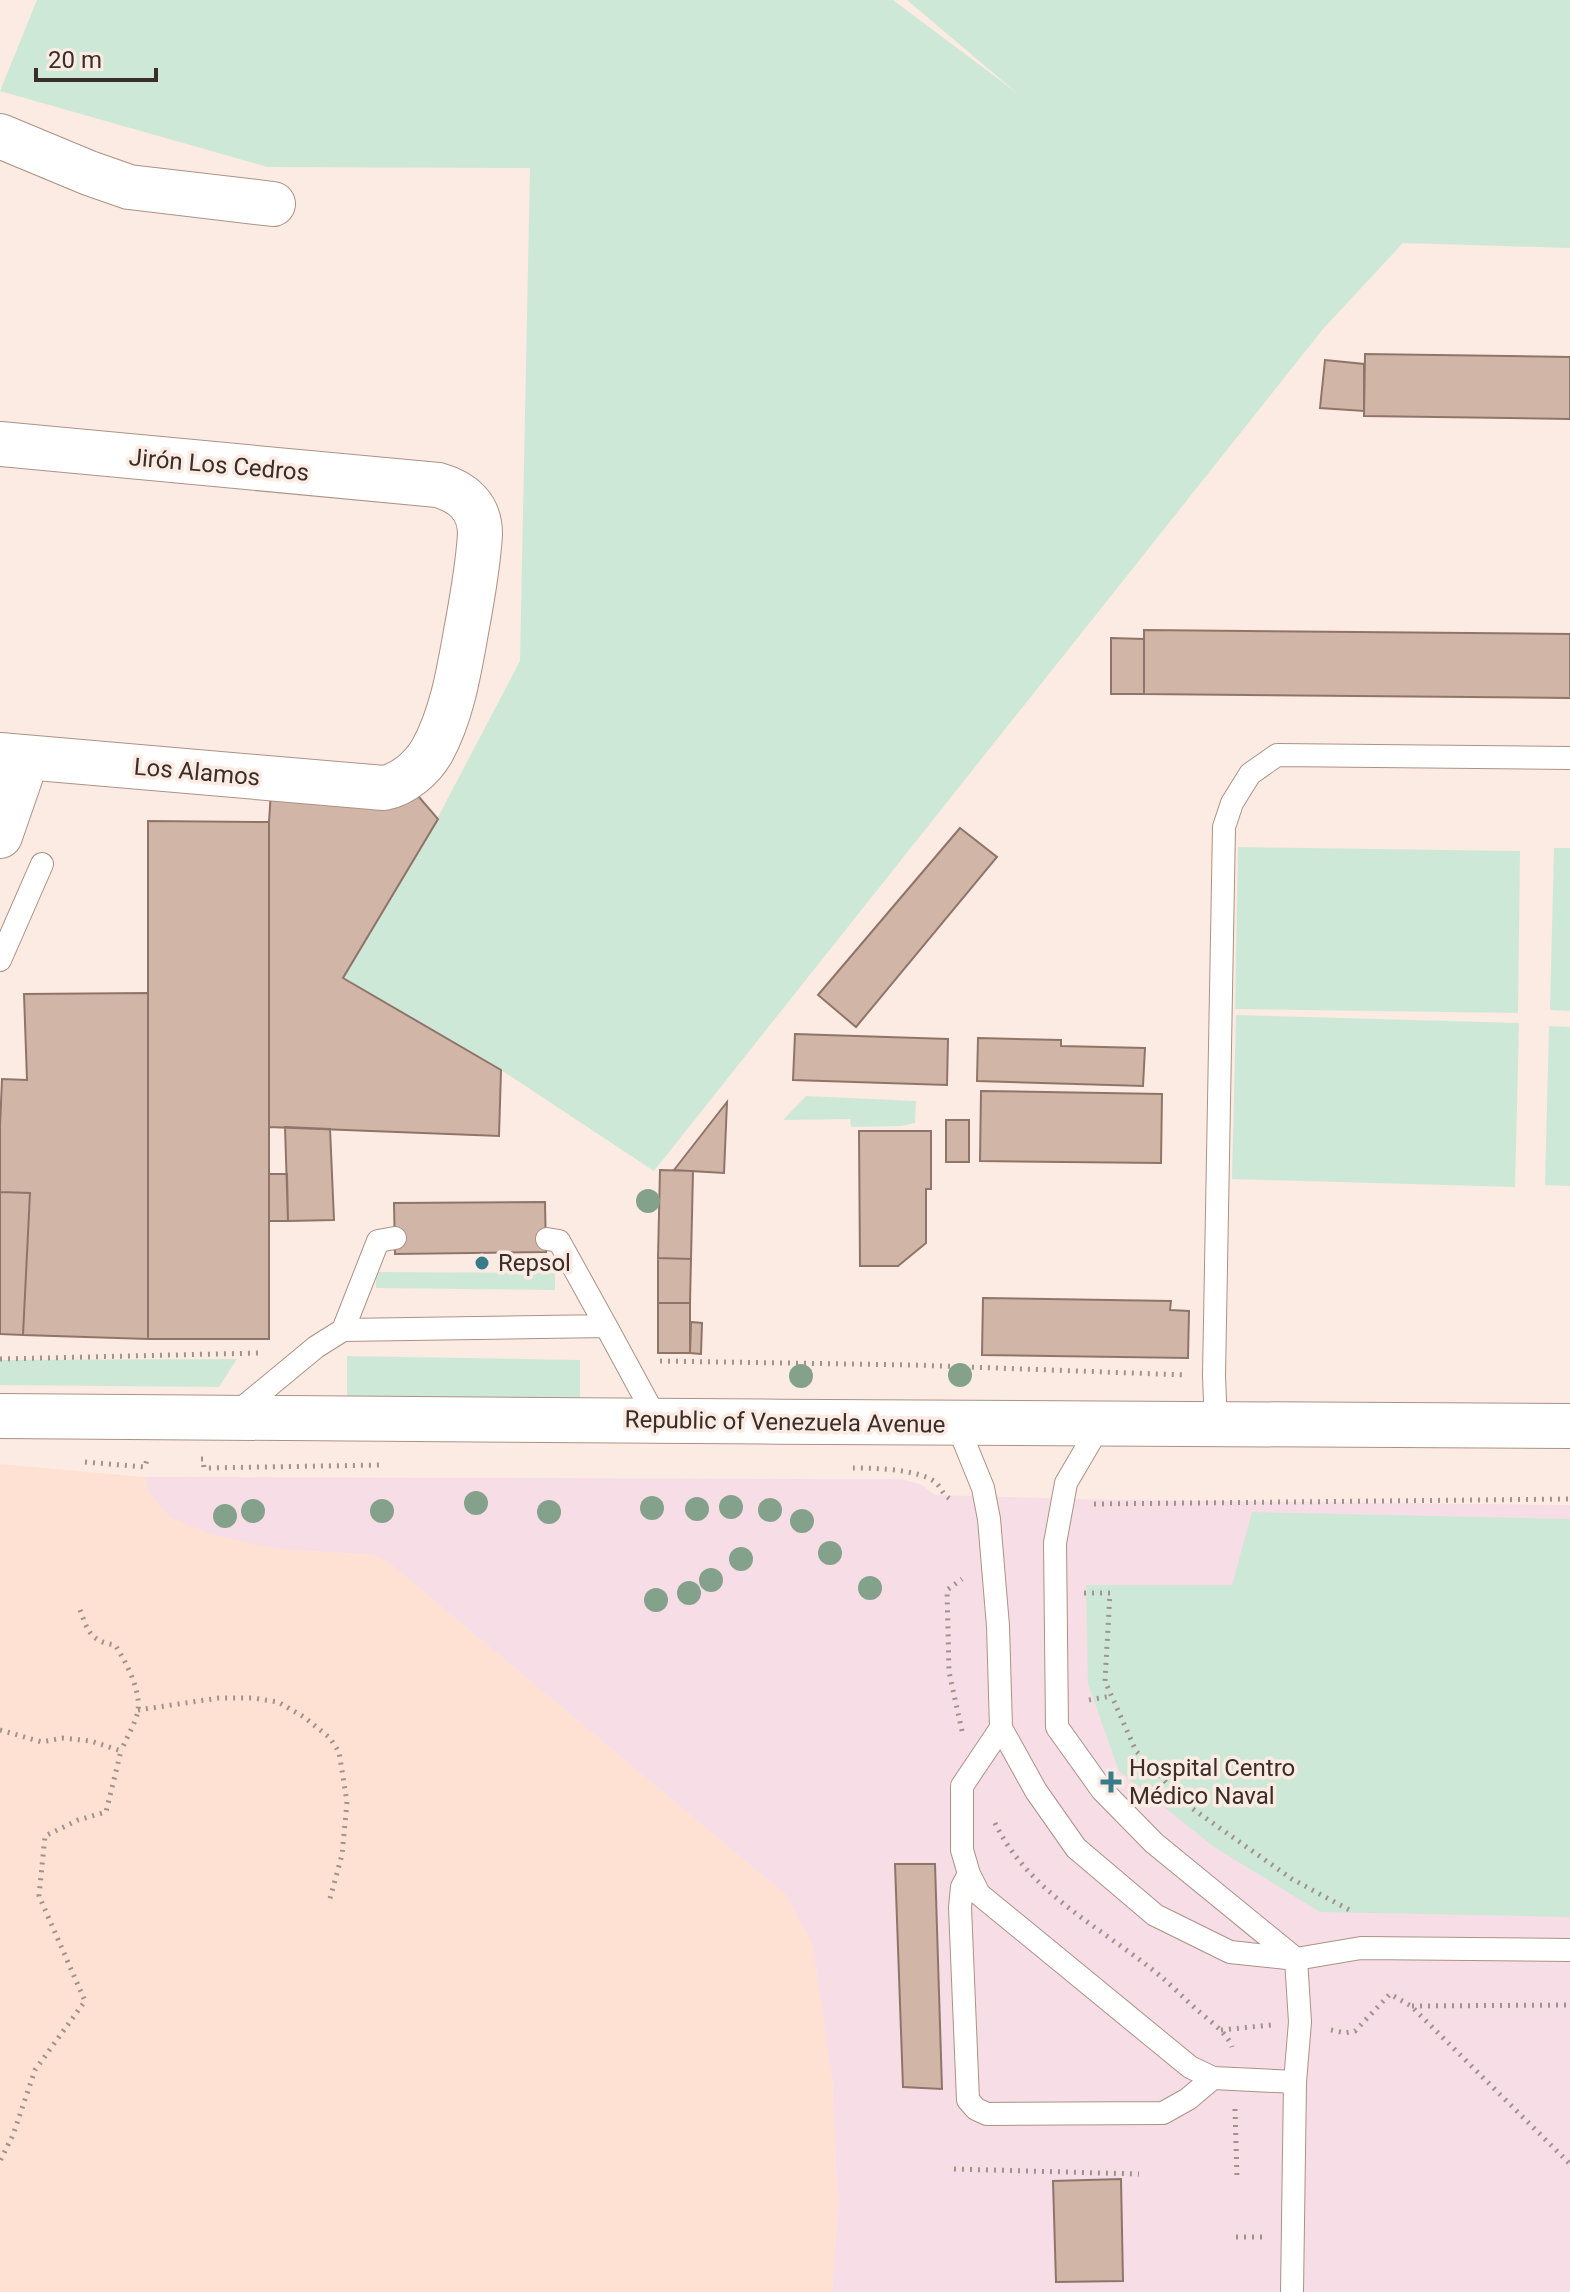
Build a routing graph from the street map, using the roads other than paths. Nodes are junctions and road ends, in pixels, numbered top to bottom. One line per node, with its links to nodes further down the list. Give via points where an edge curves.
1 (0, 136): 2 (main road, via 129,187)
2 (273, 204)
3 (0, 444): 6 (main road, Jirón Los Cedros, via 438,485 462,496 480,522 456,685 431,751 415,772)
4 (14, 757): 6 (main road, Los Alamos); 7 (main road)
5 (1570, 758): 19 (lane, via 1277,755 1250,774 1232,803 1224,827)
6 (394, 786)
7 (0, 836)
8 (42, 864): 9 (lane)
9 (0, 960)
10 (395, 1238): 13 (lane, via 378,1241)
11 (547, 1239): 12 (lane, via 559,1241)
12 (606, 1326): 13 (lane); 16 (lane)
13 (343, 1330): 15 (lane)
14 (0, 1416): 15 (main road, Republic of Venezuela Avenue)
15 (230, 1418): 16 (main road, Republic of Venezuela Avenue)
16 (657, 1420): 17 (main road, Republic of Venezuela Avenue)
17 (957, 1424): 18 (main road, Republic of Venezuela Avenue); 21 (lane, via 983,1488 989,1519)
18 (1100, 1425): 19 (main road, Republic of Venezuela Avenue); 24 (lane, via 1066,1483 1055,1543 1057,1727 1102,1790 1154,1843)
19 (1216, 1425): 20 (main road, Republic of Venezuela Avenue)
20 (1570, 1426)
21 (1001, 1728): 22 (lane, via 962,1786 962,1850); 24 (lane, via 1076,1848 1155,1915 1230,1952)
22 (969, 1874): 25 (lane, via 979,1894 1190,2067); 25 (lane, via 960,1907 968,2100 976,2109 987,2114 1163,2113)
23 (1570, 1950): 24 (lane, via 1361,1948)
24 (1296, 1959): 26 (lane, via 1300,2022)
25 (1213, 2078): 26 (lane)
26 (1295, 2082): 27 (lane)
27 (1292, 2292)

